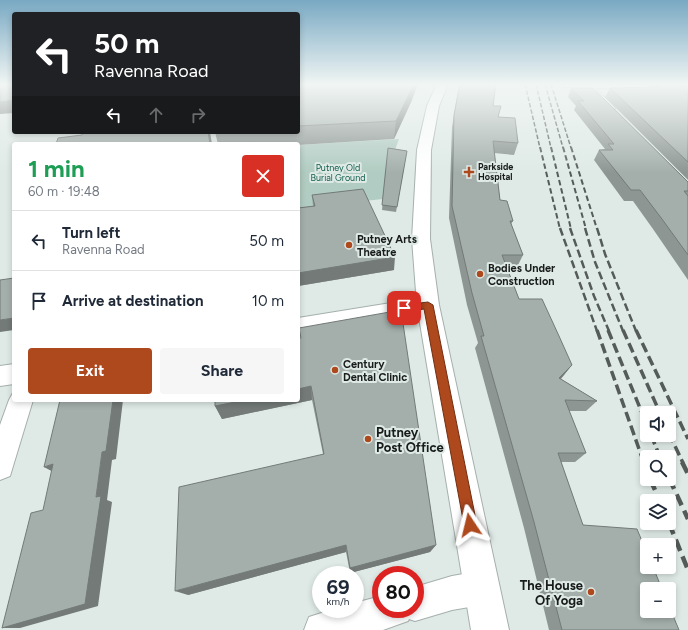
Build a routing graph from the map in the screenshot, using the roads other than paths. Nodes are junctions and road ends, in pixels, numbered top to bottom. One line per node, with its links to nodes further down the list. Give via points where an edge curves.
1 (431, 113): 4 (highway, via 424,150 421,239)
2 (613, 113): 3 (street)
3 (616, 116)
4 (428, 305): 5 (street); 10 (highway)
5 (300, 326)
6 (12, 374): 7 (street)
7 (0, 376)
8 (20, 402): 9 (street)
9 (0, 466)
10 (481, 588): 11 (street); 14 (highway)
11 (424, 601)
12 (372, 616): 13 (street)
13 (322, 630)
14 (490, 630)

